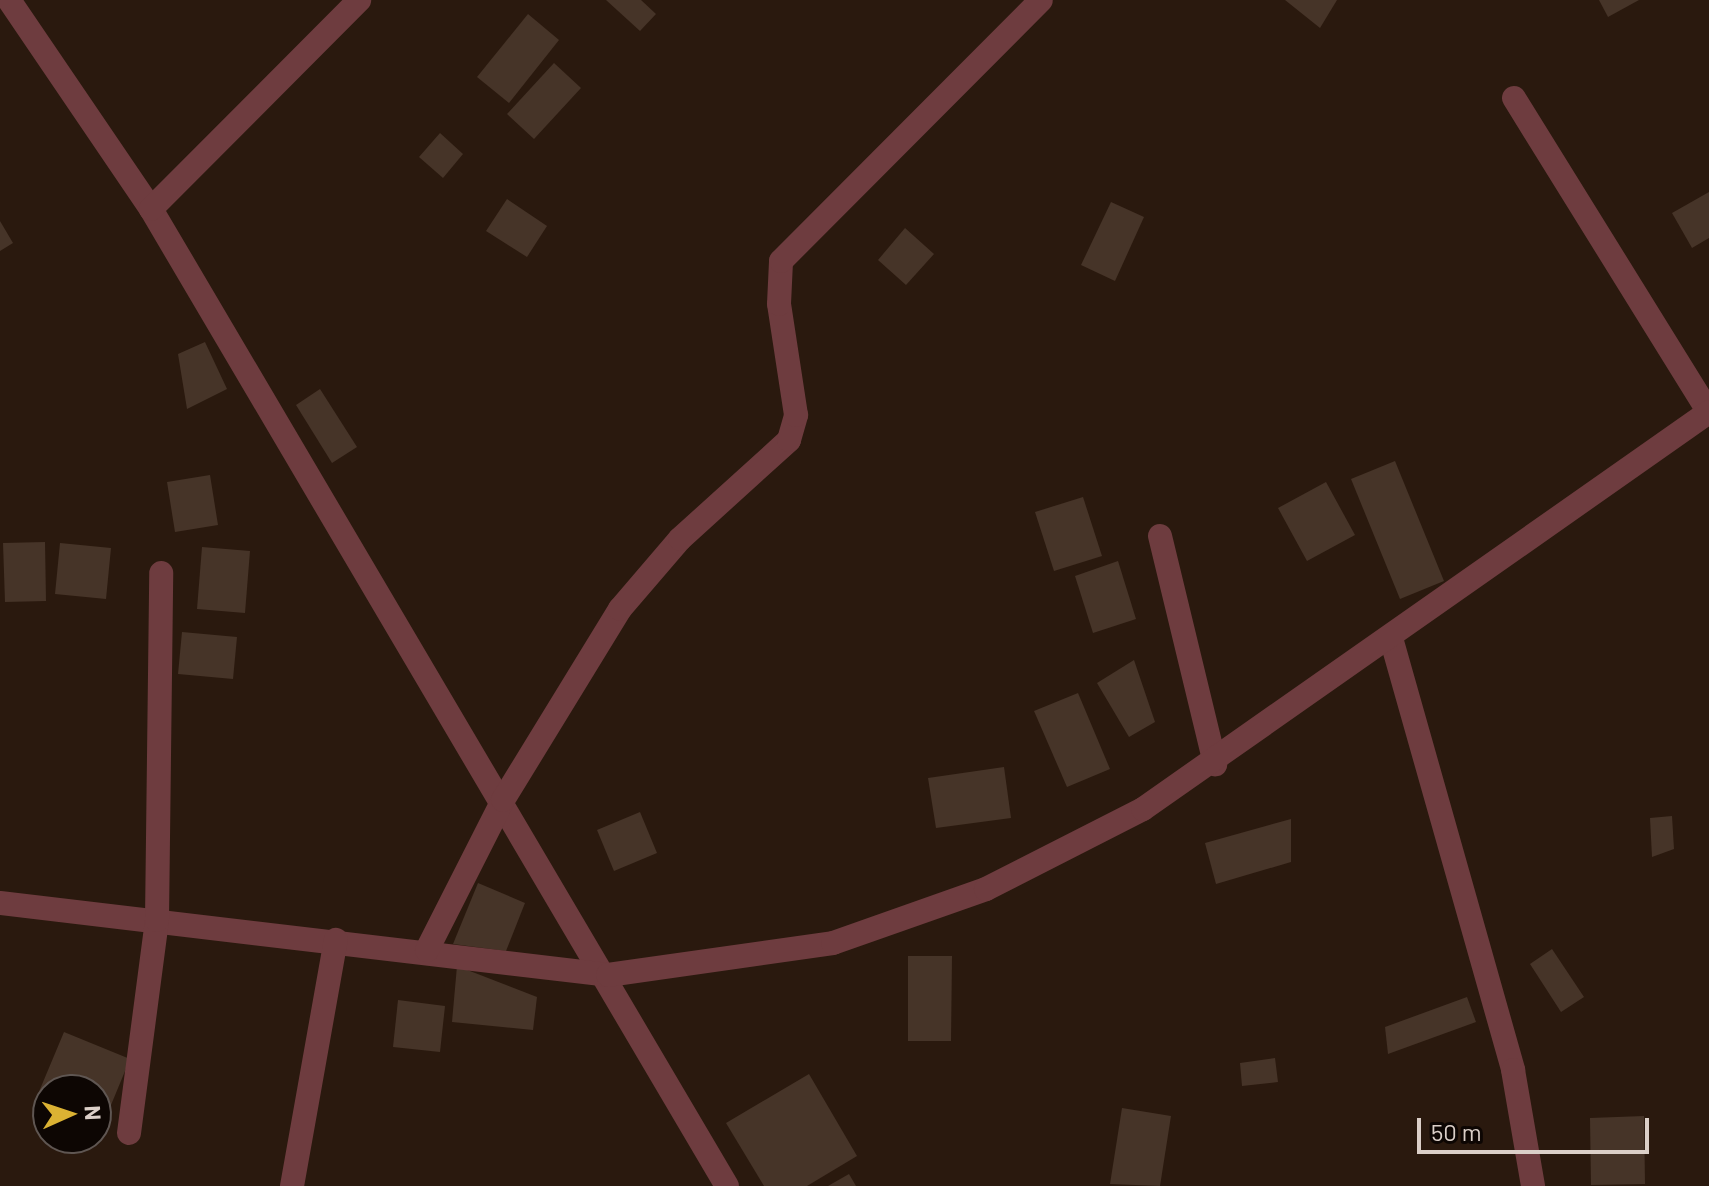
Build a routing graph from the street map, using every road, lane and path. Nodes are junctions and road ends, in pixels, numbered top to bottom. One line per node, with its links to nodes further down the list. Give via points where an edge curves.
1 (9, 0): 5 (street)
2 (359, 0): 5 (street)
3 (1041, 0): 11 (street, via 793,243 777,280 796,415 789,440 650,568 592,650)
4 (1514, 98): 6 (street)
5 (151, 209): 11 (street)
6 (1709, 412): 9 (street)
7 (1160, 536): 10 (street)
8 (161, 573): 13 (street)
9 (1391, 638): 10 (street); 20 (street, via 1513,1070)
10 (1215, 764): 16 (street, via 1067,850 896,924 763,958)
11 (503, 800): 15 (street); 16 (street)
12 (0, 903): 13 (street)
13 (157, 920): 14 (street); 17 (street)
14 (336, 940): 15 (street); 18 (street)
15 (427, 950): 16 (street)
16 (608, 975): 19 (street)
17 (129, 1133)
18 (292, 1186)
19 (727, 1186)
20 (1533, 1186)

